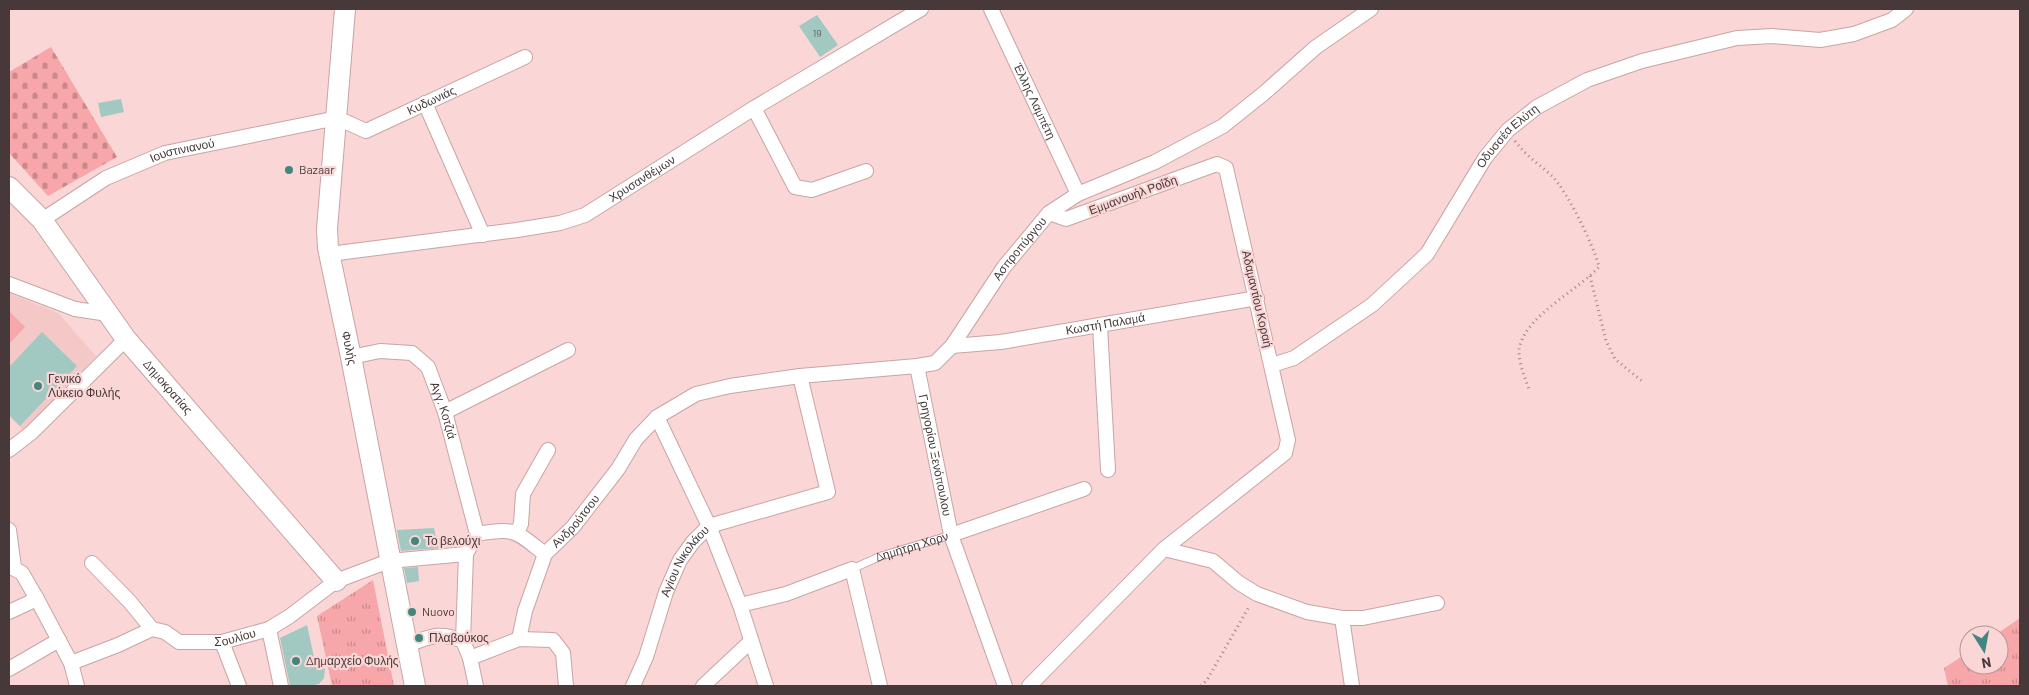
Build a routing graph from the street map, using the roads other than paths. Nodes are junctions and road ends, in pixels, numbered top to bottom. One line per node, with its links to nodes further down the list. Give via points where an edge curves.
1 (345, 9): 9 (main road, Φυλής)
2 (922, 9): 8 (street, Χρυσανθέμων)
3 (991, 9): 13 (street, Έλλης Λαμπέτη)
4 (1371, 9): 13 (street, Ασπροπύργου, via 1316,47 1223,126 1155,162)
5 (1906, 9): 26 (street, Οδυσσέα Ελύτη, via 1892,20 1854,34 1820,40 1772,36 1737,38 1642,61 1587,80 1537,107 1508,130 1485,158 1427,254 1372,305 1294,358)
6 (524, 57): 7 (street, Κυδωνιάς)
7 (425, 103): 9 (street, Κυδωνιάς, via 366,131); 16 (street)
8 (754, 108): 11 (street, via 795,186 812,190); 16 (street, Χρυσανθέμων, via 586,215 560,223)
9 (337, 118): 15 (street, Ιουστινιανού, via 165,153 106,178); 17 (main road, Φυλής, via 327,229)
10 (1218, 164): 14 (street, Εμμανουήλ Ροΐδη, via 1066,219); 19 (street, Αδαμαντίου Κοραή, via 1226,168)
11 (866, 171)
12 (9, 187): 15 (main road, Δημοκρατίας)
13 (1078, 194): 14 (street, Ασπροπύργου)
14 (1049, 213): 23 (street, Ασπροπύργου, via 1004,267)
15 (42, 220): 20 (main road, Δημοκρατίας)
16 (482, 235): 17 (street, Χρυσανθέμων)
17 (330, 254): 25 (main road, Φυλής)
18 (9, 284): 20 (street, via 75,309)
19 (1257, 298): 21 (street, Κωστή Παλαμά); 26 (street, Αδαμαντίου Κοραή)
20 (108, 314): 22 (main road, Δημοκρατίας)
21 (1100, 326): 23 (street, Κωστή Παλαμά, via 1001,342); 33 (street)
22 (126, 339): 31 (street, via 32,433); 47 (main road, Δημοκρατίας)
23 (952, 346): 27 (street, Ασπροπύργου, via 935,363)
24 (568, 350): 29 (street)
25 (351, 357): 29 (street, Αγγ. Κοτζιά, via 380,351 412,353 428,367); 43 (main road, Φυλής)
26 (1272, 365): 40 (street, Αδαμαντίου Κοραή, via 1288,440 1285,453)
27 (917, 366): 28 (street, Ασπροπύργου); 39 (street, Γρηγορίου Ξενόπουλου)
28 (800, 376): 30 (street, Ασπροπύργου, via 696,394); 35 (street, Αγίου Νικολάου, via 828,492)
29 (446, 412): 38 (street, Αγγ. Κοτζιά)
30 (657, 417): 35 (street); 42 (street, Ανδρούτσου, via 636,439 618,469 573,527)
31 (9, 450)
32 (548, 450): 37 (street, via 524,494)
33 (1108, 470)
34 (1084, 489): 39 (street, Δημήτρη Χορν)
35 (709, 526): 50 (street); 70 (street, Αγίου Νικολάου, via 680,560)
36 (9, 530): 45 (street)
37 (517, 532): 38 (street, via 502,530); 42 (street)
38 (477, 534): 41 (street)
39 (951, 535): 46 (lane, Δημήτρη Χορν, via 881,556); 74 (street, Γρηγορίου Ξενόπουλου)
40 (1164, 549): 52 (street, via 1213,561 1238,583 1257,594 1307,612); 75 (street)
41 (466, 554): 43 (street, Σουλίου); 57 (street)
42 (545, 554): 55 (street, Ανδρούτσου)
43 (389, 561): 47 (street, Σουλίου); 60 (main road, Φυλής)
44 (92, 563): 53 (street)
45 (11, 566): 48 (street, via 22,573)
46 (852, 569): 50 (street, Δημήτρη Χορν, via 786,594); 73 (street)
47 (336, 581): 54 (street, Σουλίου)
48 (37, 600): 51 (street); 56 (street)
49 (1438, 603): 52 (street, via 1363,618)
50 (740, 606): 59 (street)
51 (9, 612)
52 (1342, 618): 76 (street)
53 (152, 629): 58 (street, Σουλίου, via 165,632 179,642); 62 (street)
54 (268, 629): 58 (street, Σουλίου); 66 (street)
55 (519, 639): 61 (street); 69 (street, via 553,640 564,653)
56 (58, 640): 62 (street); 63 (street)
57 (463, 641): 60 (street, via 442,635); 61 (street)
58 (222, 642): 65 (street)
59 (750, 642): 71 (street); 72 (street)
60 (407, 645): 67 (main road, Φυλής)
61 (470, 658): 68 (street)
62 (71, 663): 64 (street)
63 (9, 669)
64 (77, 686)
65 (239, 686)
66 (281, 686)
67 (415, 686)
68 (476, 686)
69 (566, 686)
70 (633, 686)
71 (703, 686)
72 (766, 686)
73 (880, 686)
74 (1005, 686)
75 (1029, 686)
76 (1352, 686)

